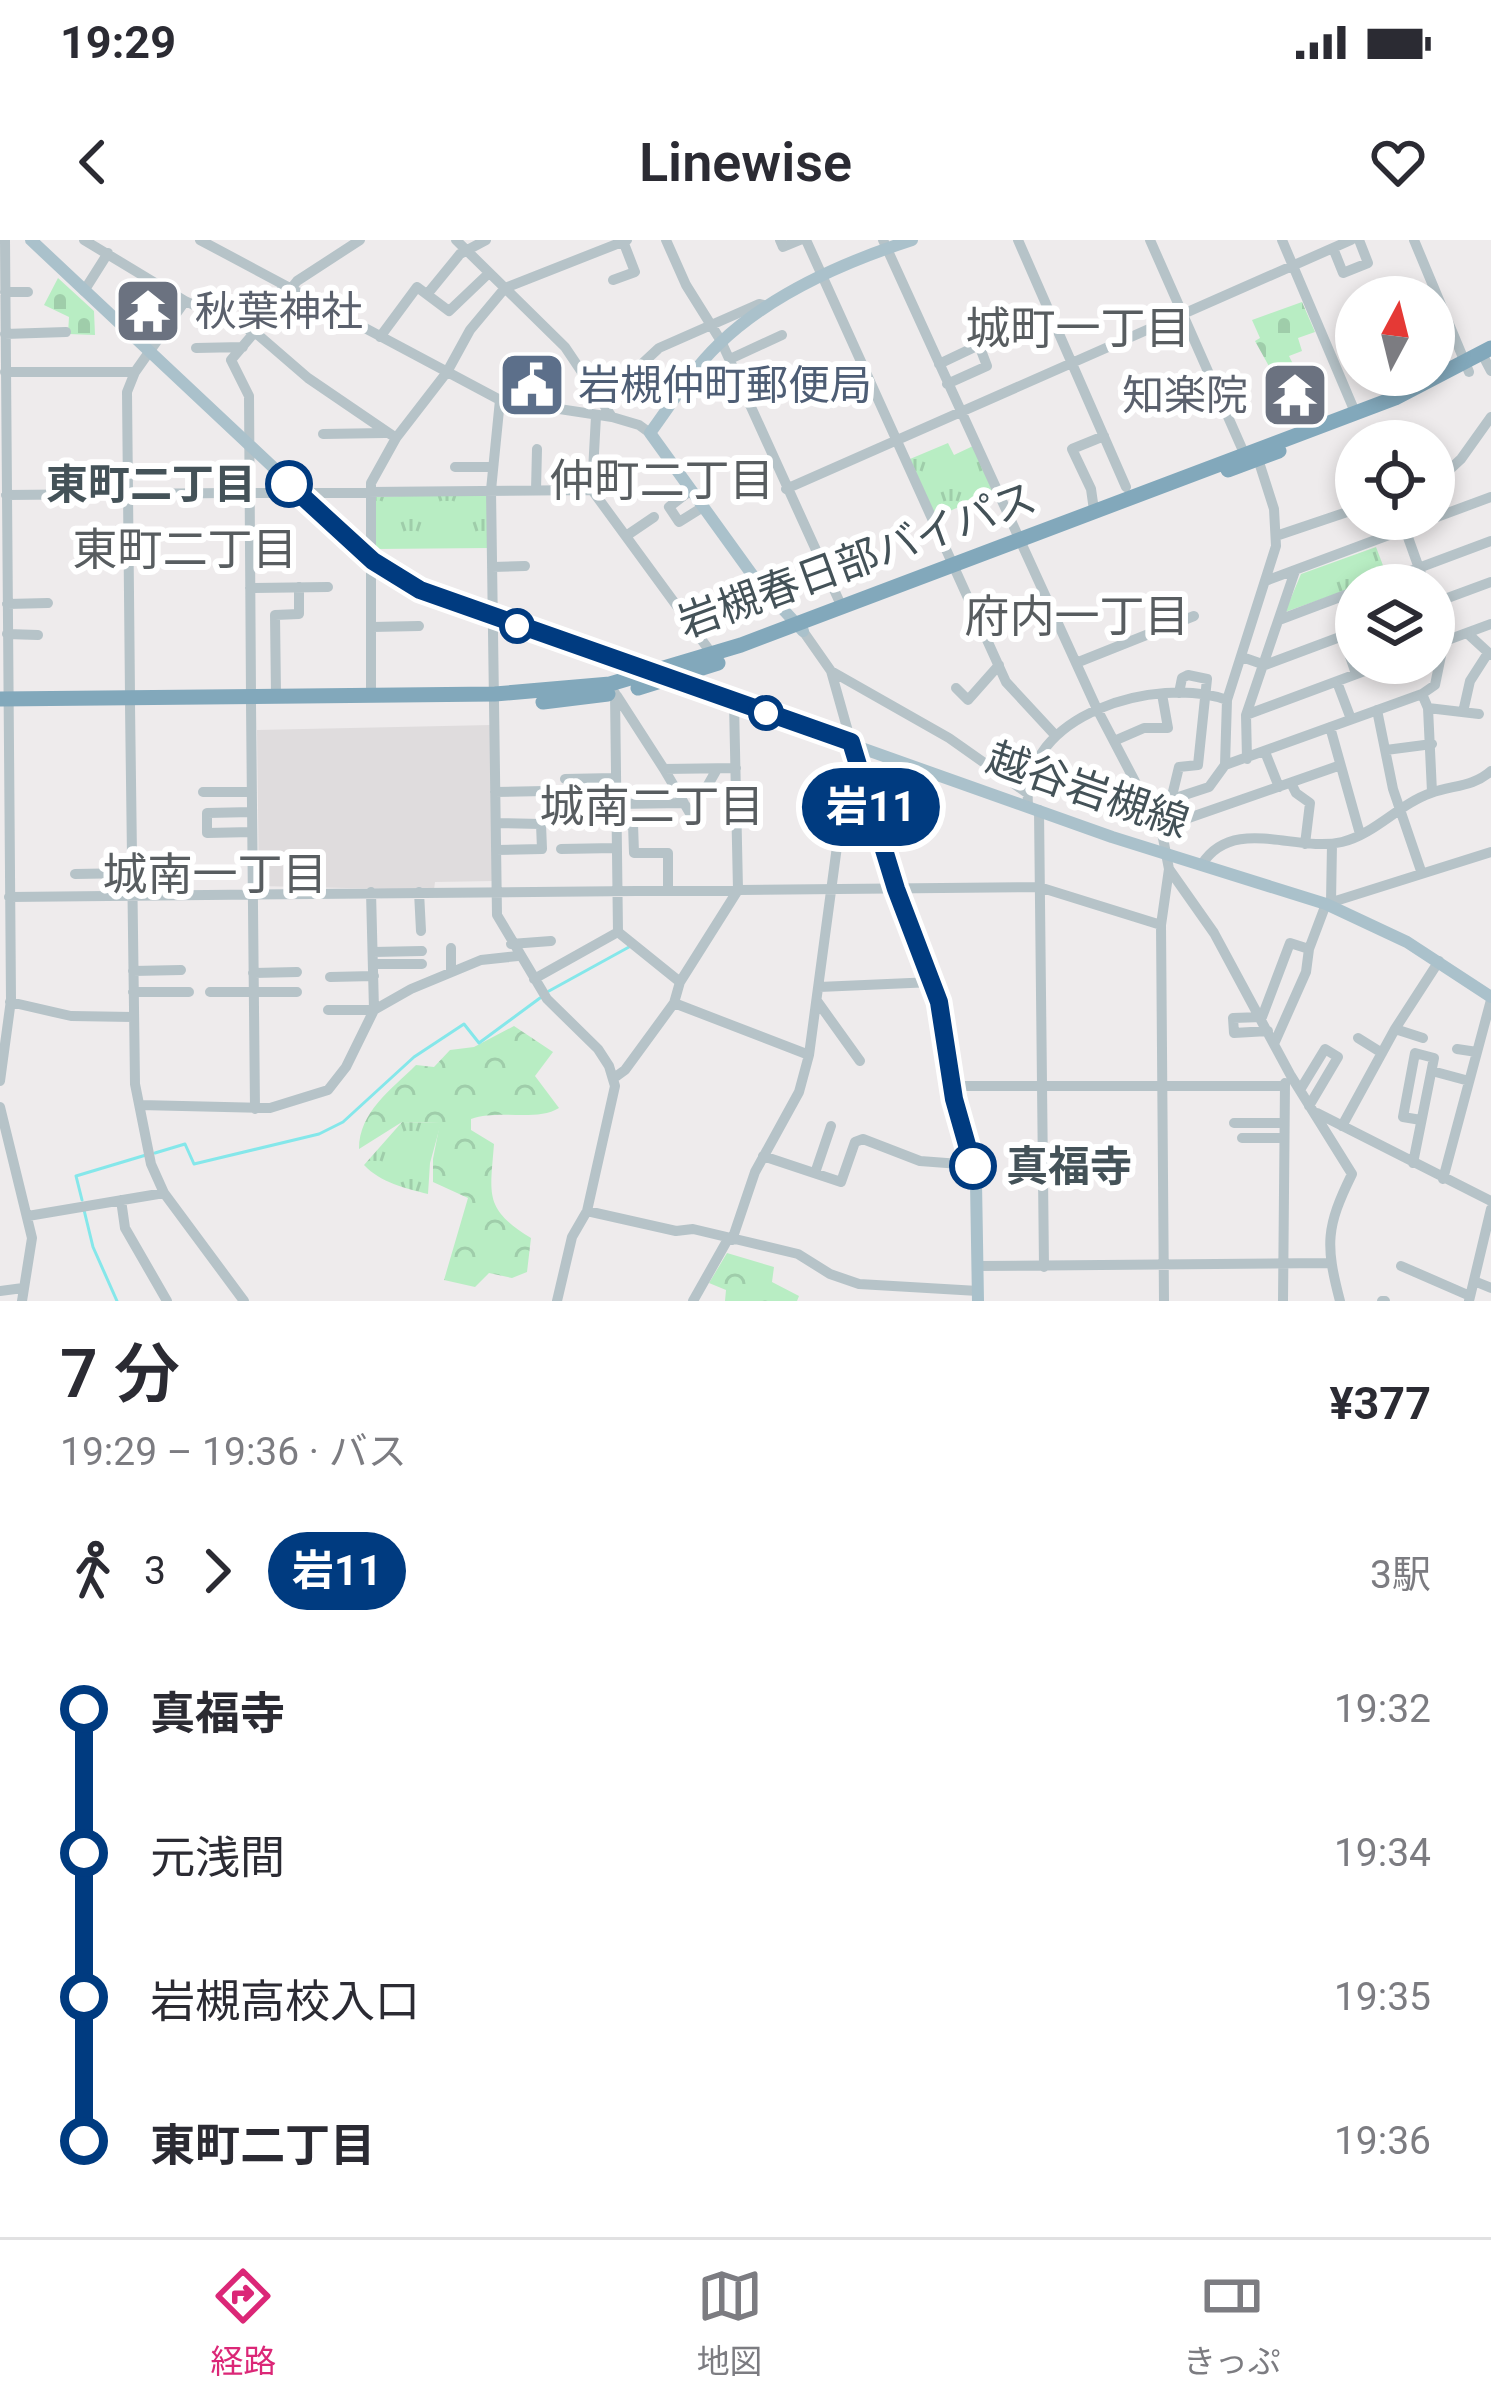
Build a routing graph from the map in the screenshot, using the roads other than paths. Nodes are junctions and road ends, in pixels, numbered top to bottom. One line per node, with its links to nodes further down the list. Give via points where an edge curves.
1 (5, 240): 31 (street)
2 (31, 240): 30 (main road, 越谷岩槻線)
3 (84, 240): 22 (street)
4 (200, 240): 29 (street)
5 (360, 240): 29 (street)
6 (456, 240): 21 (street)
7 (486, 240): 21 (street)
8 (571, 240): 23 (street)
9 (666, 240): 37 (street)
10 (780, 240): 11 (street, via 784,247)
11 (803, 240): 26 (street)
12 (912, 240): 19 (main road)
13 (1018, 240): 49 (street)
14 (1282, 240): 24 (street)
15 (1355, 240): 20 (street); 20 (street, via 1368,263 1343,273)
16 (1414, 240): 51 (street)
17 (625, 241): 23 (street); 27 (street, via 635,272)
18 (1155, 242): 36 (street)
19 (885, 244): 26 (main road); 50 (street)
20 (1333, 248): 24 (street)
21 (467, 250): 25 (street); 33 (street)
22 (108, 254): 30 (street); 34 (street)
23 (577, 256): 28 (street)
24 (1293, 266): 36 (street); 60 (street)
25 (489, 272): 28 (street); 33 (street, via 449,311)
26 (823, 276): 35 (main road); 68 (street)
27 (613, 280)
28 (505, 288): 54 (street); 57 (street, via 565,347)
29 (286, 289): 40 (street); 42 (street)
30 (84, 291): 46 (main road, 越谷岩槻線)
31 (5, 292): 32 (street); 38 (street)
32 (28, 292)
33 (429, 292): 42 (street, via 417,287)
34 (184, 301): 40 (street); 46 (street)
35 (768, 305): 37 (street); 43 (main road)
36 (1184, 316): 49 (street); 71 (street)
37 (712, 325): 43 (street); 57 (street, via 659,348)
38 (3, 330): 39 (street); 52 (street)
39 (66, 332)
40 (255, 333): 44 (street); 66 (street)
41 (782, 335): 47 (street)
42 (380, 338): 54 (street)
43 (722, 341): 47 (street); 64 (main road)
44 (243, 347): 45 (street); 69 (street, via 231,360 248,390)
45 (196, 348)
46 (148, 352): 53 (street); 69 (main road, 越谷岩槻線)
47 (730, 359): 77 (street)
48 (1488, 359): 51 (highway, 岩槻春日部バイパス)
49 (1072, 363): 59 (street); 67 (street)
50 (938, 364): 55 (street); 55 (street, via 979,345 987,366)
51 (1467, 368): 60 (highway, 岩槻春日部バイパス); 71 (highway, 岩槻春日部バイパス, via 1397,406)
52 (5, 372): 53 (street); 58 (street)
53 (135, 372): 85 (street, via 127,392)
54 (447, 372): 56 (street); 66 (street)
55 (947, 384): 59 (street)
56 (500, 400): 61 (street); 74 (street)
57 (601, 402): 62 (street)
58 (2, 404): 87 (street)
59 (959, 412): 68 (street); 97 (street)
60 (1355, 412): 71 (highway, 岩槻春日部バイパス)
61 (596, 416): 62 (street); 84 (street)
62 (612, 417): 64 (street)
63 (1491, 417): 72 (street)
64 (650, 433): 82 (main road)
65 (323, 434): 66 (street)
66 (392, 435): 79 (street)
67 (1104, 436): 76 (street); 89 (street, via 1072,449)
68 (896, 440): 77 (street); 102 (street)
69 (249, 446): 78 (main road, 越谷岩槻線); 83 (street)
70 (537, 448): 81 (street)
71 (1251, 456): 89 (highway, 岩槻春日部バイパス); 94 (street, via 1274,509); 97 (highway, 岩槻春日部バイパス)
72 (1455, 465)
73 (454, 467): 74 (street)
74 (493, 467): 80 (street)
75 (618, 474): 84 (street)
76 (1126, 487)
77 (786, 489): 113 (street)
78 (296, 490): 79 (street); 83 (street); 98 (main road, 越谷岩槻線)
79 (371, 490): 80 (street); 98 (street)
80 (491, 490): 81 (street); 101 (street)
81 (536, 490): 84 (street)
82 (692, 490): 88 (main road); 88 (street, via 669,507 679,521)
83 (249, 492): 85 (street); 108 (street)
84 (594, 492): 93 (street)
85 (128, 493): 87 (street); 147 (street)
86 (1491, 497): 90 (street)
87 (4, 500): 112 (street)
88 (703, 507): 120 (main road)
89 (1094, 510): 97 (highway, 岩槻春日部バイパス)
90 (1455, 511)
91 (1335, 516): 94 (street)
92 (654, 517): 93 (street)
93 (626, 536): 127 (street)
94 (1276, 536): 104 (street)
95 (1376, 540): 103 (street)
96 (1491, 541): 99 (street)
97 (1020, 544): 102 (highway, 岩槻春日部バイパス); 129 (street)
98 (373, 561): 115 (main road, 越谷岩槻線, via 420,590); 118 (street)
99 (1427, 564)
100 (525, 566): 101 (street)
101 (492, 567): 115 (street)
102 (954, 568): 113 (highway, 岩槻春日部バイパス); 120 (highway, 岩槻春日部バイパス); 131 (street)
103 (1295, 571): 104 (street); 116 (street)
104 (1268, 580): 128 (street)
105 (1491, 582): 109 (street)
106 (328, 586): 107 (street)
107 (298, 587): 108 (street); 141 (street, via 298,614 275,615)
108 (250, 588): 145 (street)
109 (1455, 598)
110 (1335, 599): 116 (street)
111 (48, 603): 112 (street)
112 (7, 604): 122 (street)
113 (841, 605): 120 (highway, 岩槻春日部バイパス)
114 (1194, 616): 129 (street)
115 (494, 618): 133 (main road, 越谷岩槻線); 146 (street)
116 (1279, 620): 130 (street)
117 (1491, 624): 121 (street)
118 (372, 626): 119 (street); 142 (street)
119 (419, 626)
120 (799, 627): 127 (highway, 岩槻春日部バイパス); 132 (street); 134 (highway, 岩槻春日部バイパス)
121 (1467, 633): 124 (street); 126 (street)
122 (7, 634): 123 (street); 149 (street)
123 (38, 635)
124 (1455, 637)
125 (1335, 639): 130 (street)
126 (1490, 654): 154 (street, via 1470,681)
127 (712, 655): 133 (highway, 岩槻春日部バイパス)
128 (1242, 657): 130 (street); 148 (street)
129 (1076, 663): 152 (street)
130 (1264, 664): 156 (street)
131 (999, 665): 138 (street, via 968,700); 159 (street, via 1012,692)
132 (831, 671): 160 (street); 182 (street, via 949,738)
133 (651, 674): 134 (main road, 越谷岩槻線); 146 (highway, 岩槻春日部バイパス)
134 (670, 680): 140 (highway, 岩槻春日部バイパス); 150 (main road, 越谷岩槻線)
135 (1335, 683): 156 (street)
136 (1338, 684): 157 (street)
137 (1432, 684): 144 (street)
138 (956, 688)
139 (1206, 692): 143 (street); 148 (street); 180 (street, via 1198,765 1180,766)
140 (615, 693): 146 (highway, 岩槻春日部バイパス); 169 (street); 172 (street)
141 (276, 694): 142 (highway, 岩槻春日部バイパス); 145 (highway, 岩槻春日部バイパス)
142 (371, 694): 146 (highway, 岩槻春日部バイパス)
143 (1162, 694): 152 (street); 161 (street, via 1168,728 1144,728)
144 (1422, 694): 151 (street); 153 (street)
145 (251, 699): 146 (highway, 岩槻春日部バイパス); 147 (highway, 岩槻春日部バイパス); 177 (street)
146 (495, 699): 178 (street)
147 (130, 700): 149 (highway, 岩槻春日部バイパス); 201 (street)
148 (1227, 700): 166 (street)
149 (4, 703): 214 (street)
150 (734, 703): 160 (main road, 越谷岩槻線); 168 (street)
151 (1428, 708): 154 (street); 162 (street)
152 (1097, 709): 159 (street); 161 (street)
153 (1377, 710): 157 (street); 163 (street)
154 (1463, 712): 155 (street)
155 (1479, 714)
156 (1246, 716): 165 (street)
157 (1351, 719): 158 (street)
158 (1330, 727): 164 (street); 167 (street)
159 (1056, 736): 182 (street, via 1041,749)
160 (851, 742): 182 (main road, 越谷岩槻線); 204 (street); 205 (main road)
161 (1114, 742): 184 (street)
162 (1432, 744): 163 (street); 179 (street)
163 (1386, 750): 185 (street)
164 (1265, 752): 165 (street); 174 (street)
165 (1246, 759): 166 (street)
166 (1225, 765): 180 (street, via 1209,787)
167 (1338, 766): 174 (street); 190 (street)
168 (736, 768): 170 (street); 207 (street)
169 (664, 769): 170 (street); 181 (street)
170 (717, 769): 181 (street, via 691,815)
171 (1491, 771): 179 (street)
172 (615, 778): 173 (street); 183 (street)
173 (565, 779)
174 (1285, 784): 180 (street, via 1180,821); 191 (street, via 1310,803)
175 (545, 791): 178 (street)
176 (203, 792): 177 (street)
177 (252, 792): 186 (street)
178 (495, 792): 187 (street)
179 (1432, 793): 185 (street)
180 (1172, 800): 184 (street)
181 (684, 803): 183 (street)
182 (1031, 803): 197 (main road, 越谷岩槻線); 203 (street)
183 (615, 804): 188 (street)
184 (1148, 807): 197 (street)
185 (1402, 808): 190 (street); 200 (street)
186 (252, 812): 189 (street); 189 (street, via 207,813 207,833)
187 (496, 823): 195 (street); 195 (street, via 541,824 542,849)
188 (614, 825): 193 (street); 206 (street, via 633,824 634,853 668,853)
189 (252, 832): 213 (street)
190 (1360, 834): 192 (street)
191 (1305, 844): 192 (street); 198 (street, via 1242,837)
192 (1332, 844): 215 (street)
193 (615, 848): 194 (street); 208 (street)
194 (561, 849)
195 (496, 850): 211 (street)
196 (1491, 852): 200 (street)
197 (1165, 853): 198 (main road, 越谷岩槻線); 199 (street)
198 (1202, 864): 215 (main road, 越谷岩槻線)
199 (1169, 869): 217 (street); 249 (street)
200 (1421, 872): 215 (street)
201 (132, 873): 202 (street); 212 (street)
202 (75, 874)
203 (1039, 886): 205 (street); 217 (street); 267 (street)
204 (832, 889): 205 (street); 207 (street); 236 (street)
205 (896, 889): 235 (main road)
206 (668, 890): 207 (street); 208 (street)
207 (738, 890): 234 (street)
208 (616, 891): 211 (street); 219 (street)
209 (371, 892): 210 (street); 213 (street); 226 (street)
210 (419, 892): 211 (street); 218 (street)
211 (496, 892): 223 (street, via 497,915)
212 (132, 895): 213 (street); 214 (street); 228 (street)
213 (253, 895): 231 (street)
214 (9, 897): 216 (street)
215 (1329, 903): 222 (street); 225 (main road, 越谷岩槻線)
216 (5, 917): 244 (street)
217 (1160, 925): 266 (street)
218 (421, 931)
219 (618, 932): 233 (street); 234 (street)
220 (551, 941): 223 (street)
221 (451, 948): 229 (street)
222 (1309, 949): 249 (street, via 1290,943); 251 (street, via 1306,972)
223 (515, 950): 229 (street, via 481,954); 233 (street)
224 (422, 957): 226 (street)
225 (1439, 961): 242 (main road, 越谷岩槻線); 250 (street)
226 (373, 964): 232 (street); 247 (street)
227 (181, 970): 228 (street)
228 (133, 971): 237 (street)
229 (451, 971): 247 (street)
230 (297, 972): 231 (street)
231 (254, 973): 241 (street)
232 (329, 977)
233 (534, 979): 261 (street)
234 (680, 982): 245 (street)
235 (933, 982): 236 (street); 265 (main road)
236 (820, 987): 243 (street)
237 (133, 992): 238 (street); 248 (street)
238 (189, 992)
239 (210, 992): 241 (street)
240 (297, 992): 241 (street)
241 (254, 993): 271 (street)
242 (1491, 998): 256 (street)
243 (818, 1001): 258 (street); 259 (street)
244 (10, 1002): 248 (street, via 71,1016); 255 (street)
245 (674, 1003): 258 (street); 261 (street)
246 (328, 1010): 247 (street)
247 (374, 1010): 271 (street, via 328,1090)
248 (134, 1017): 269 (street)
249 (1262, 1018): 251 (street); 251 (street, via 1233,1018 1234,1033)
250 (1395, 1029): 253 (street); 257 (street)
251 (1271, 1037): 263 (street)
252 (1358, 1038): 257 (street)
253 (1423, 1038)
254 (1457, 1049): 256 (street)
255 (2, 1052): 262 (street)
256 (1477, 1052): 264 (street)
257 (1382, 1053): 276 (street)
258 (809, 1055): 280 (street, via 799,1092)
259 (860, 1061)
260 (1432, 1071): 264 (street); 273 (street); 273 (street, via 1434,1058 1415,1054 1403,1117)
261 (614, 1078): 288 (street)
262 (0, 1081)
263 (1287, 1081): 266 (street); 268 (street); 275 (street)
264 (1469, 1081): 284 (street)
265 (951, 1086): 267 (street); 282 (main road)
266 (1162, 1086): 267 (street); 293 (street)
267 (1041, 1087): 296 (street)
268 (1300, 1090): 272 (street); 272 (street, via 1325,1049 1338,1057)
269 (140, 1105): 271 (street); 285 (street)
270 (0, 1107): 289 (street)
271 (255, 1108)
272 (1311, 1108): 276 (street); 291 (street, via 1352,1174 1331,1217)
273 (1421, 1120): 281 (street)
274 (1234, 1123): 275 (street)
275 (1282, 1123): 278 (street)
276 (1342, 1126): 281 (street)
277 (1242, 1138): 278 (street)
278 (1282, 1138): 292 (street)
279 (855, 1142): 282 (street); 283 (street, via 842,1182); 283 (street, via 829,1125)
280 (763, 1156): 283 (street); 290 (street)
281 (1413, 1163): 284 (street)
282 (973, 1166): 294 (main road)
283 (815, 1173)
284 (1442, 1179): 287 (street)
285 (164, 1193): 286 (street); 304 (street)
286 (121, 1200): 289 (street); 303 (street, via 125,1228)
287 (1491, 1205): 297 (street)
288 (587, 1211): 290 (street); 305 (street, via 572,1237)
289 (28, 1216): 300 (street, via 31,1256)
290 (730, 1240): 301 (street, via 798,1254 859,1284); 306 (street)
291 (1329, 1263): 292 (street); 309 (street)
292 (1282, 1264): 293 (street); 308 (street)
293 (1163, 1265): 296 (street); 307 (street)
294 (977, 1266): 296 (street); 301 (main road)
295 (1401, 1266): 302 (street)
296 (1044, 1267)
297 (1474, 1282): 298 (street); 302 (street)
298 (1491, 1288)
299 (0, 1291): 300 (street)
300 (22, 1295)
301 (978, 1296)
302 (1469, 1299)
303 (166, 1301)
304 (244, 1301)
305 (557, 1301)
306 (693, 1301)
307 (1164, 1301)
308 (1283, 1301)
309 (1340, 1301)

